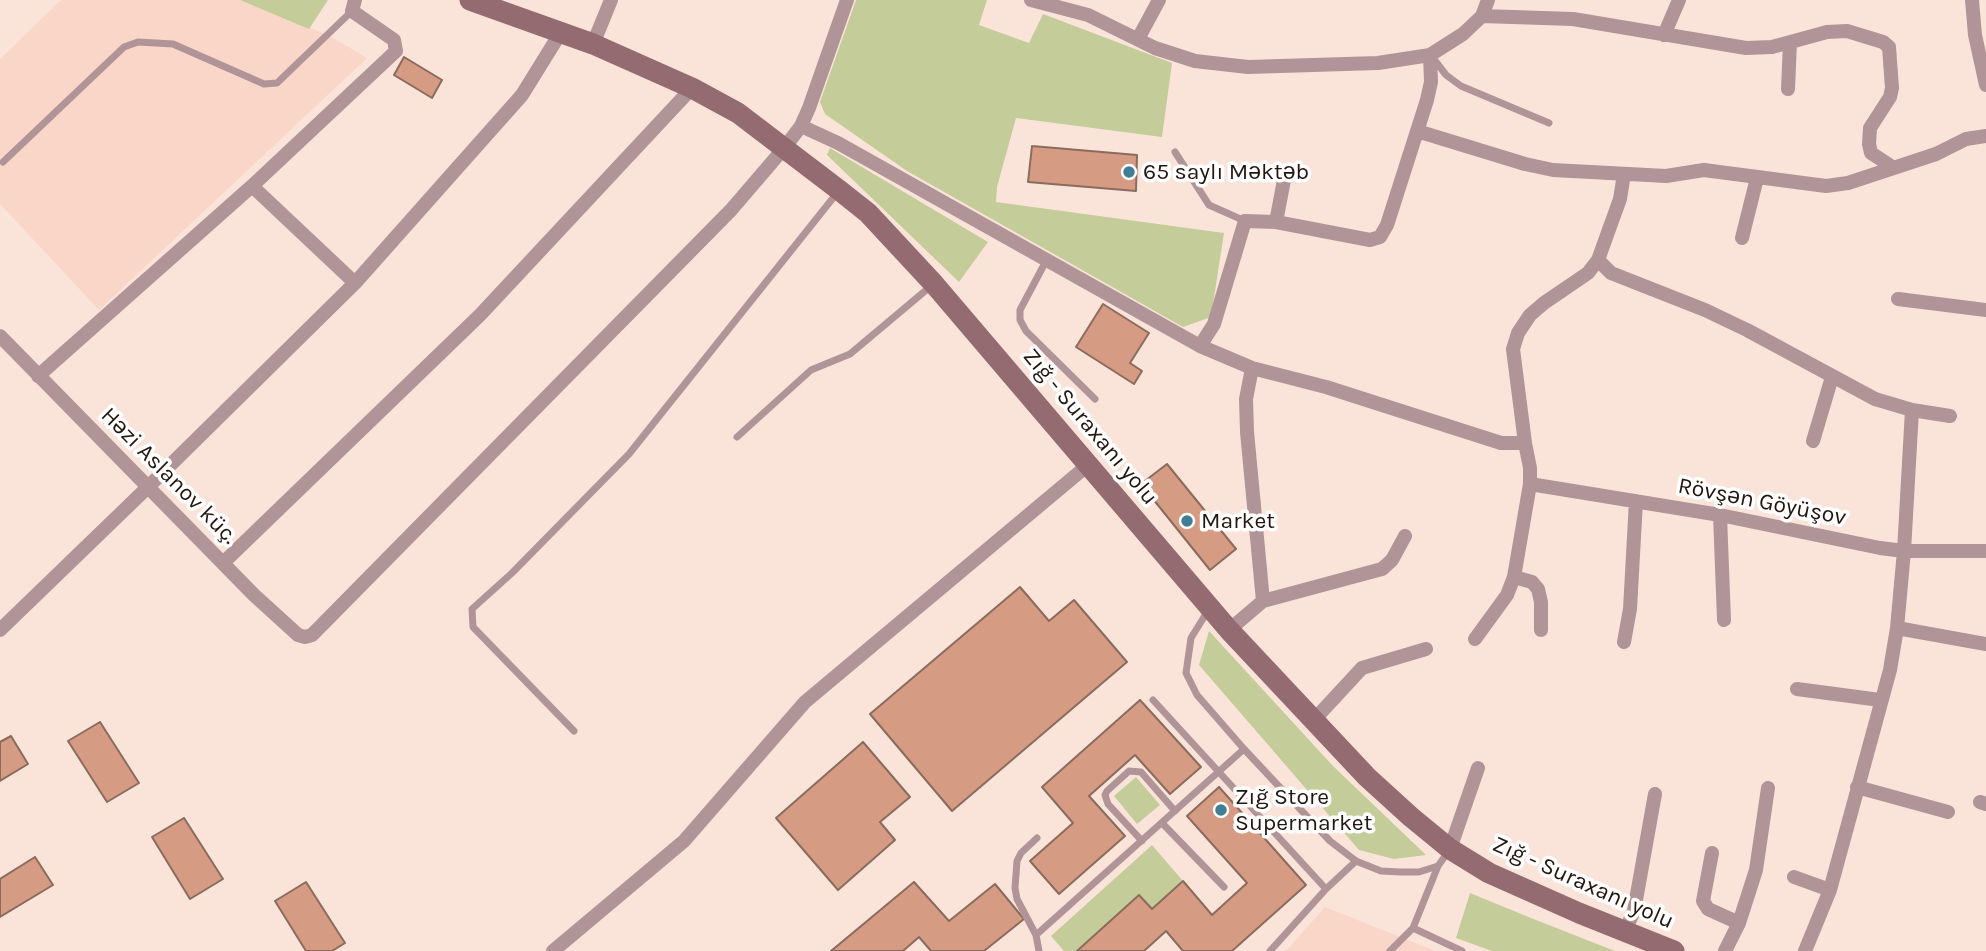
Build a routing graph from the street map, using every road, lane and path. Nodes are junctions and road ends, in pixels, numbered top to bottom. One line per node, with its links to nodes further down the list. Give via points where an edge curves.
1 (470, 0): 11 (main road, Zığ - Suraxanı yolu)
2 (611, 0): 15 (street)
3 (847, 0): 21 (street)
4 (1031, 0): 13 (street, via 1088,15)
5 (1159, 0): 13 (street)
6 (1488, 0): 10 (street)
7 (1679, 0): 12 (street)
8 (1972, 0): 17 (street)
9 (353, 6): 26 (lane, via 277,83 264,84 173,44 138,42 124,47); 31 (street, via 394,40 396,51)
10 (1482, 16): 12 (street, via 1573,19); 16 (street)
11 (561, 32): 15 (main road, Zığ - Suraxanı yolu); 38 (street, via 522,95)
12 (1664, 35): 14 (street, via 1746,48)
13 (1138, 39): 16 (street, via 1195,61 1248,67 1378,63)
14 (1790, 42): 19 (street); 27 (street, via 1847,31 1889,47 1892,88 1870,128 1869,144 1871,153)
15 (593, 44): 18 (main road, Zığ - Suraxanı yolu)
16 (1430, 55): 20 (lane, via 1461,86); 22 (street, via 1431,82)
17 (1986, 85)
18 (692, 88): 24 (main road, Zığ - Suraxanı yolu, via 738,113); 61 (street, via 480,315)
19 (1788, 89)
20 (1549, 123)
21 (801, 126): 24 (street); 37 (street)
22 (1417, 131): 28 (street, via 1539,167); 34 (street, via 1380,237 1370,240)
23 (1986, 135): 27 (street)
24 (785, 147): 32 (main road, Zığ - Suraxanı yolu); 61 (street, Həzi Aslanov küç., via 731,210 312,635 298,635)
25 (1175, 152): 33 (lane, via 1209,205)
26 (3, 162)
27 (1894, 168): 29 (street, via 1838,186)
28 (1624, 174): 29 (street, via 1666,176 1704,170); 36 (street)
29 (1757, 178): 35 (street)
30 (1284, 180): 34 (street)
31 (252, 186): 38 (street); 45 (street)
32 (839, 190): 39 (main road, Zığ - Suraxanı yolu); 78 (lane, via 629,454 472,609 473,627)
33 (1245, 221): 34 (street); 43 (street, via 1214,324)
34 (1276, 222)
35 (1742, 238)
36 (1598, 260): 46 (street, via 1611,273 1705,310); 52 (street, via 1588,273 1530,315 1518,333 1513,349)
37 (1046, 261): 43 (street); 47 (lane, via 1020,310 1020,320)
38 (355, 283): 55 (street)
39 (934, 284): 50 (lane, via 850,354 811,370); 53 (main road, Zığ - Suraxanı yolu)
40 (1898, 299): 41 (street)
41 (1986, 310)
42 (0, 336): 45 (street, Həzi Aslanov küç.)
43 (1200, 346): 44 (street)
44 (1252, 368): 52 (street, via 1501,443); 63 (street, via 1246,399 1247,432)
45 (38, 376): 55 (street, Həzi Aslanov küç.)
46 (1832, 377): 48 (street, via 1874,400); 51 (street)
47 (1095, 399)
48 (1912, 411): 49 (street); 59 (street)
49 (1950, 415)
50 (737, 437)
51 (1813, 441)
52 (1524, 443): 54 (street)
53 (1088, 465): 64 (main road, Zığ - Suraxanı yolu); 101 (street, via 805,702 684,841)
54 (1530, 484): 56 (street, Rövşən Göyüşov); 62 (street)
55 (149, 486): 61 (street, Həzi Aslanov küç.); 66 (street)
56 (1636, 501): 57 (street, Rövşən Göyüşov); 71 (street)
57 (1720, 515): 59 (street, Rövşən Göyüşov); 65 (street)
58 (1405, 536): 63 (street, via 1382,569)
59 (1904, 551): 60 (street, Rövşən Göyüşov); 67 (street)
60 (1986, 551)
61 (223, 563)
62 (1514, 577): 69 (street, via 1532,582 1538,589); 70 (street, via 1507,595)
63 (1263, 601): 68 (street)
64 (1209, 608): 68 (main road, Zığ - Suraxanı yolu); 79 (lane, via 1191,638 1186,673 1197,695)
65 (1724, 620)
66 (1, 628)
67 (1897, 628): 72 (street); 76 (street)
68 (1229, 630): 77 (main road, Zığ - Suraxanı yolu)
69 (1541, 630)
70 (1475, 639)
71 (1624, 642)
72 (1986, 644)
73 (1426, 649): 77 (street, via 1362,668)
74 (1797, 689): 76 (street)
75 (1153, 700): 81 (lane)
76 (1880, 700): 82 (street)
77 (1313, 722): 91 (main road, Zığ - Suraxanı yolu)
78 (574, 731)
79 (1244, 749): 81 (lane); 92 (lane, via 1331,841)
80 (1478, 768): 91 (street)
81 (1219, 772): 85 (lane); 95 (lane)
82 (1857, 787): 86 (street); 96 (street)
83 (1768, 788): 97 (street, via 1756,870)
84 (1655, 794): 99 (street, via 1634,911)
85 (1175, 811): 87 (lane); 89 (lane, via 1141,772 1129,771 1107,791 1106,800)
86 (1948, 812)
87 (1162, 823): 89 (lane); 94 (lane)
88 (1037, 838): 100 (lane, via 1017,861 1015,888)
89 (1142, 841): 100 (lane)
90 (1712, 853): 97 (street, via 1703,901 1708,909)
91 (1444, 858): 92 (lane, via 1419,872 1381,870); 98 (lane); 99 (main road, Zığ - Suraxanı yolu)
92 (1356, 861): 95 (lane)
93 (1794, 877): 96 (street)
94 (1224, 887)
95 (1326, 889): 103 (lane)
96 (1830, 890): 108 (street)
97 (1739, 923): 107 (street)
98 (1413, 928): 104 (lane); 105 (lane)
99 (1625, 931): 106 (main road, Zığ - Suraxanı yolu)
100 (1036, 935): 102 (lane)
101 (553, 951)
102 (1039, 951)
103 (1269, 951)
104 (1390, 951)
105 (1462, 951)
106 (1674, 951)
107 (1725, 951)
108 (1805, 951)

